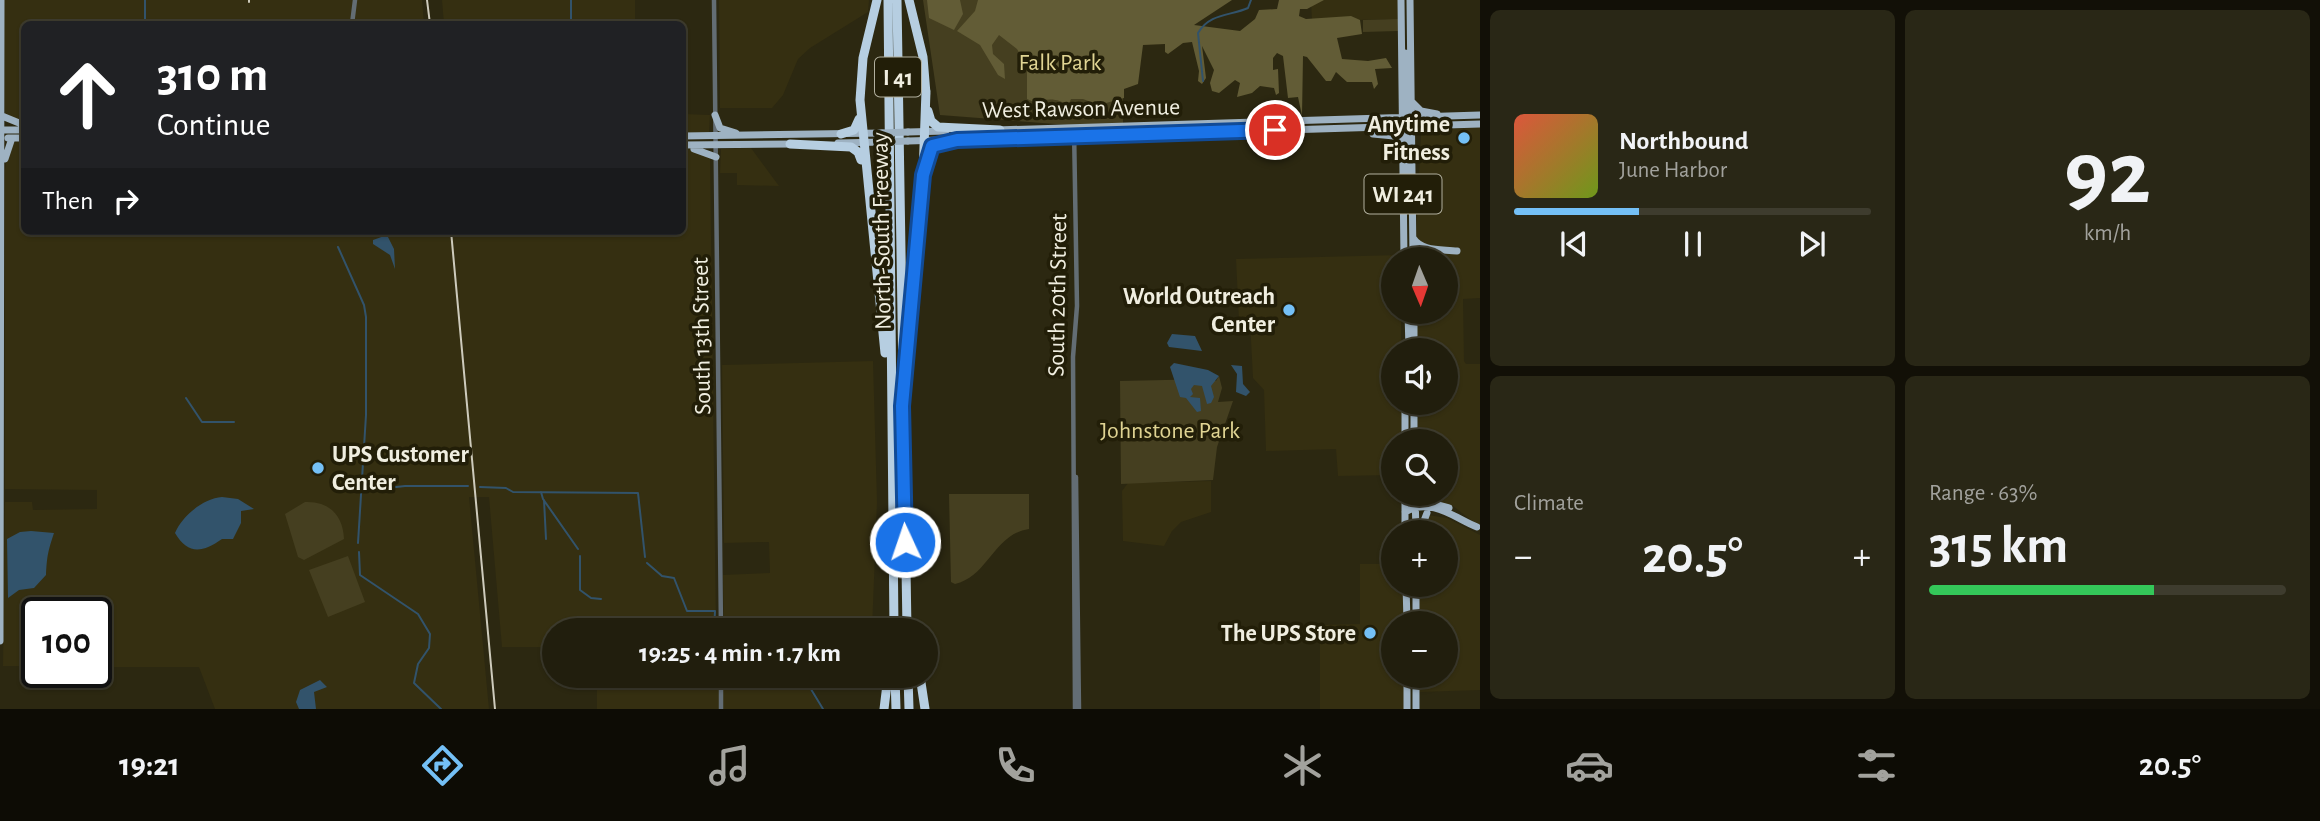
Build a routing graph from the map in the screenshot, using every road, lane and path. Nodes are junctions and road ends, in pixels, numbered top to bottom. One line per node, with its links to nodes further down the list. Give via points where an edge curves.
1 (1, 0): 13 (main road)
2 (355, 0): 10 (street)
3 (714, 0): 17 (street, South 13th Street)
4 (877, 0): 16 (highway, via 861,68)
5 (888, 0): 59 (highway, North-South Freeway / I 41)
6 (897, 0): 58 (highway, North-South Freeway / I 41)
7 (909, 0): 14 (highway)
8 (1401, 0): 11 (main road, WI 241)
9 (1410, 0): 15 (main road, WI 241)
10 (352, 21)
11 (1401, 21): 12 (main road, WI 241); 21 (main road)
12 (1401, 46): 20 (main road, via 1396,107); 21 (main road, WI 241)
13 (1, 49): 19 (main road)
14 (926, 91): 28 (highway, via 928,116 936,126); 33 (highway)
15 (1412, 102): 18 (main road, via 1426,113); 21 (main road, WI 241)
16 (861, 111): 31 (highway, via 855,128); 35 (highway)
17 (715, 115): 32 (main road, via 720,128 732,133); 40 (street, South 13th Street)
18 (1477, 115): 21 (main road)
19 (2, 116): 23 (main road); 30 (main road)
20 (1388, 119): 21 (main road, West Rawson Avenue); 24 (main road, West Rawson Avenue)
21 (1407, 124): 26 (main road, West Rawson Avenue); 29 (main road, West Rawson Avenue); 43 (main road, WI 241); 47 (main road, WI 241); 52 (main road)
22 (1480, 124): 26 (main road, West Rawson Avenue)
23 (21, 126)
24 (1275, 126): 25 (main road, West Rawson Avenue); 29 (main road, West Rawson Avenue); 36 (main road, West Rawson Avenue)
25 (1074, 128): 28 (main road, West Rawson Avenue); 36 (street, South 20th Street)
26 (1426, 128): 47 (main road, via 1418,139)
27 (21, 129): 30 (main road)
28 (1000, 130): 33 (main road, West Rawson Avenue)
29 (1309, 131): 43 (main road, via 1387,134)
30 (1, 134): 37 (main road); 50 (main road)
31 (841, 134): 32 (main road, West Rawson Avenue); 35 (main road, West Rawson Avenue)
32 (798, 135): 40 (main road, West Rawson Avenue)
33 (926, 136): 35 (main road, West Rawson Avenue, bridge, via 883,132); 35 (main road, West Rawson Avenue, bridge, via 883,142); 39 (main road, West Rawson Avenue); 46 (highway)
34 (686, 137): 40 (main road, West Rawson Avenue)
35 (862, 137): 41 (main road, West Rawson Avenue); 49 (highway)
36 (1076, 137): 39 (main road, West Rawson Avenue); 87 (street, South 20th Street)
37 (12, 138): 38 (main road); 50 (main road)
38 (21, 138)
39 (957, 140): 46 (highway, via 932,146)
40 (715, 141): 41 (main road, West Rawson Avenue); 42 (main road); 45 (street, South 13th Street)
41 (790, 144): 49 (highway, via 853,148 860,157)
42 (686, 145)
43 (1402, 145): 48 (main road, WI 241)
44 (686, 147): 45 (main road)
45 (716, 157): 71 (street, South 13th Street)
46 (923, 175): 58 (highway)
47 (1413, 184): 52 (main road, WI 241)
48 (1403, 188): 54 (main road, WI 241); 55 (main road)
49 (867, 192): 59 (highway)
50 (1, 194): 51 (main road)
51 (2, 205): 75 (main road)
52 (1412, 208): 53 (main road, WI 241)
53 (1413, 238): 56 (main road, WI 241); 57 (main road)
54 (1404, 247)
55 (1408, 247)
56 (1413, 247)
57 (1423, 247)
58 (902, 406): 70 (highway, North-South Freeway / I 41)
59 (892, 438): 72 (highway, North-South Freeway / I 41)
60 (1409, 506): 64 (main road)
61 (1411, 506): 64 (main road)
62 (1442, 506): 63 (main road)
63 (1449, 508)
64 (1410, 509): 66 (main road); 67 (main road); 69 (main road, via 1449,511)
65 (1427, 513): 68 (main road)
66 (1409, 520)
67 (1414, 520)
68 (1424, 520)
69 (1477, 527)
70 (906, 563): 73 (highway, North-South Freeway / I 41); 74 (highway)
71 (721, 618)
72 (892, 618)
73 (907, 618)
74 (912, 618)
75 (0, 641)
76 (721, 688): 82 (street)
77 (887, 688): 83 (highway)
78 (895, 688): 84 (highway)
79 (908, 688): 85 (highway)
80 (922, 688): 86 (highway)
81 (1411, 688): 88 (main road)
82 (721, 709)
83 (884, 709)
84 (895, 709)
85 (909, 709)
86 (925, 709)
87 (1077, 709)
88 (1411, 709)

